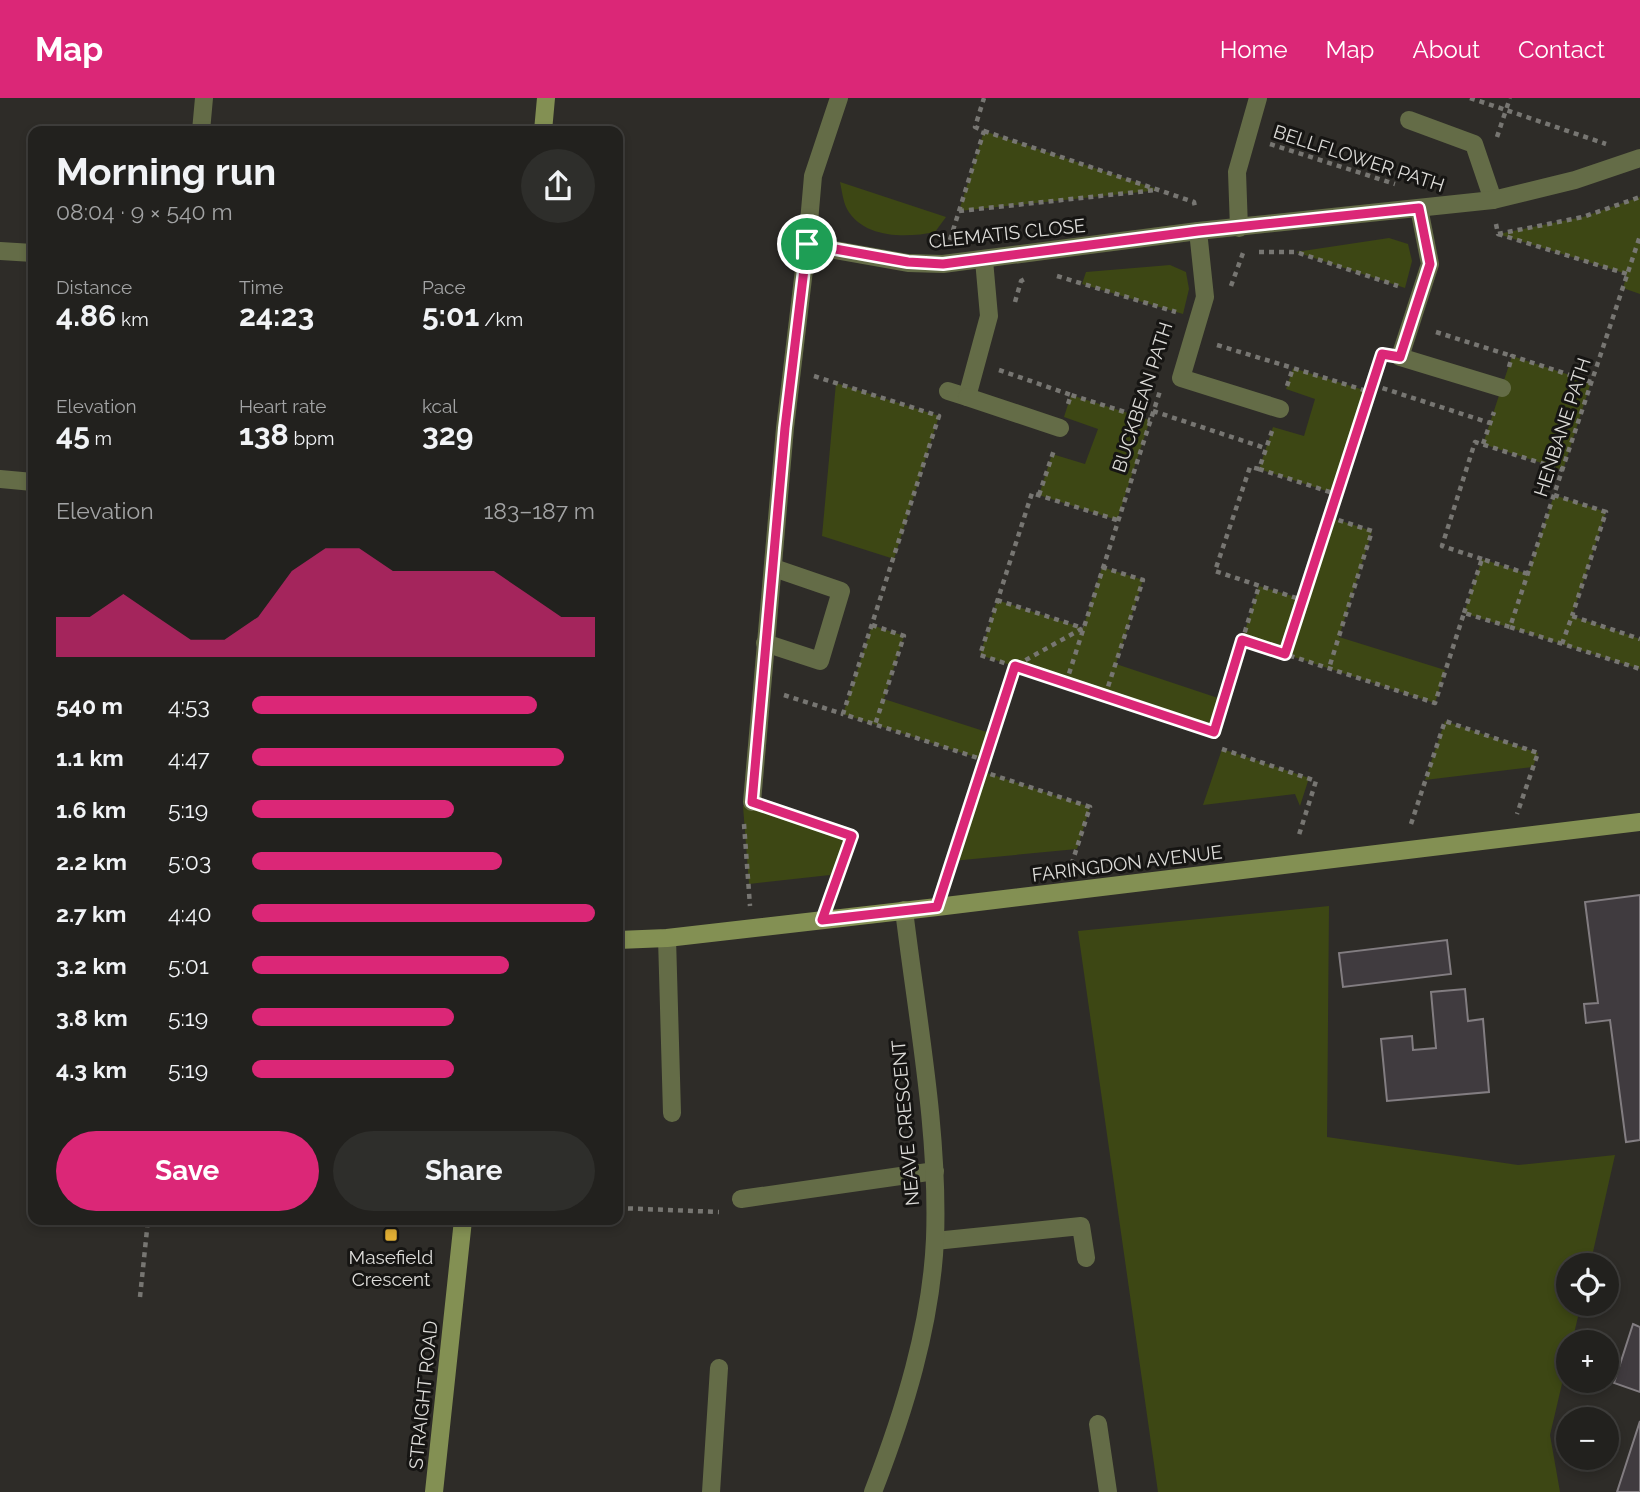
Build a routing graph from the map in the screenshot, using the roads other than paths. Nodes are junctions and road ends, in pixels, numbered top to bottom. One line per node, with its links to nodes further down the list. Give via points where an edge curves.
1 (204, 98): 6 (street)
2 (546, 98): 7 (street)
3 (839, 98): 13 (street, via 813,176)
4 (1258, 98): 11 (street, via 1237,172)
5 (1409, 120): 9 (street, via 1474,144)
6 (201, 126)
7 (543, 126)
8 (1640, 158): 9 (street, CLEMATIS CLOSE, via 1576,180)
9 (1493, 200): 10 (street, CLEMATIS CLOSE)
10 (1419, 208): 11 (street, CLEMATIS CLOSE); 17 (street, via 1430,264 1400,357)
11 (1239, 228): 12 (street, CLEMATIS CLOSE)
12 (1198, 231): 16 (street, CLEMATIS CLOSE, via 1036,262); 20 (street, via 1205,296 1181,377)
13 (807, 244): 16 (street, CLEMATIS CLOSE, via 908,262); 24 (street)
14 (0, 251): 15 (street)
15 (28, 253)
16 (984, 260): 19 (street, via 989,316)
17 (1502, 388)
18 (948, 391): 19 (street)
19 (967, 397): 21 (street)
20 (1280, 409)
21 (1060, 428)
22 (0, 480): 23 (street)
23 (28, 482)
24 (774, 568): 25 (street); 25 (street, via 841,591 820,661)
25 (765, 643): 26 (street)
26 (752, 802)
27 (1640, 822): 28 (street, FARINGDON AVENUE)
28 (904, 911): 29 (street, FARINGDON AVENUE); 32 (street, NEAVE CRESCENT)
29 (667, 939): 30 (street, FARINGDON AVENUE); 31 (street)
30 (623, 940)
31 (672, 1113)
32 (935, 1171): 33 (street); 35 (street, NEAVE CRESCENT)
33 (741, 1199)
34 (462, 1225): 39 (street, STRAIGHT ROAD)
35 (935, 1241): 36 (street, via 1081,1226); 41 (street, NEAVE CRESCENT, via 919,1346 897,1429)
36 (1086, 1258)
37 (719, 1368): 40 (street)
38 (1098, 1424): 42 (street)
39 (434, 1492)
40 (711, 1492)
41 (873, 1492)
42 (1108, 1492)

